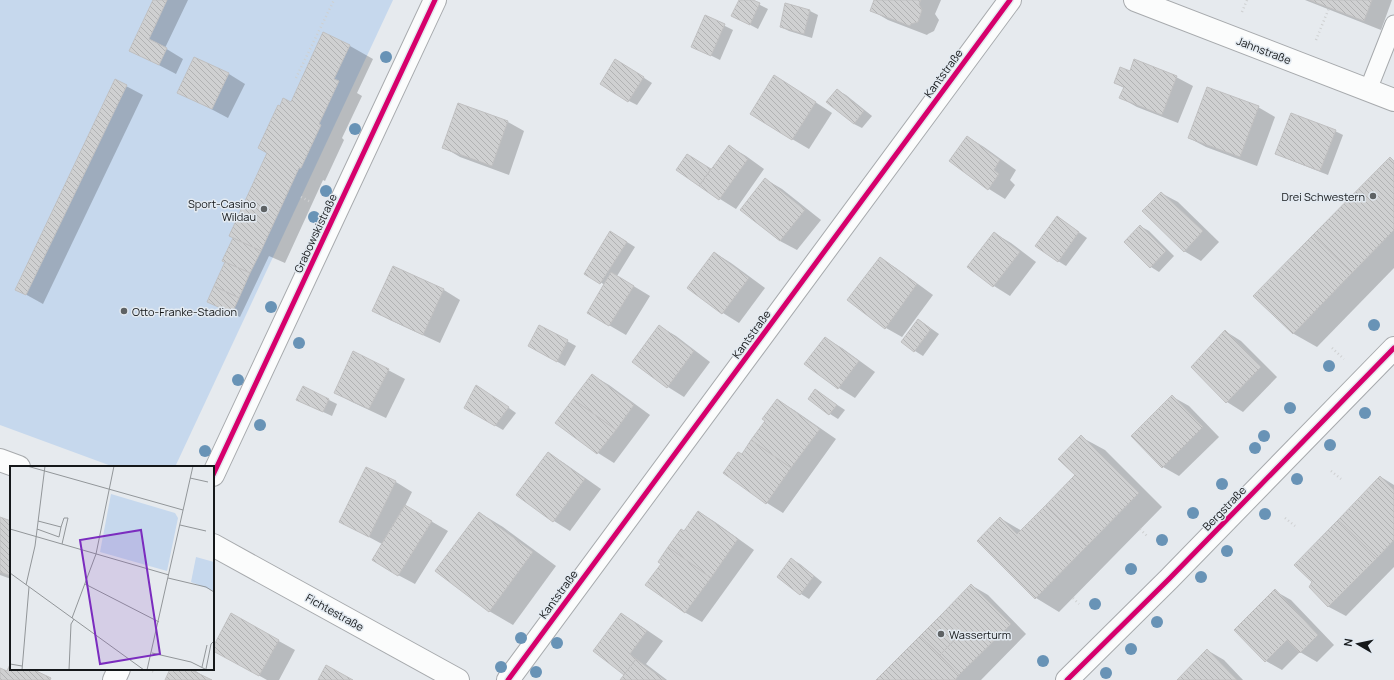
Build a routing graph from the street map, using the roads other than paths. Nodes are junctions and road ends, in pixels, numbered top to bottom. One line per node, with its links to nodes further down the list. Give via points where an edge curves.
1 (435, 0): 10 (street, Grabowskistraße)
2 (1010, 0): 15 (street, Kantstraße)
3 (1135, 0): 5 (street, Jahnstraße)
4 (1394, 24): 5 (lane)
5 (1368, 90): 6 (street, Jahnstraße)
6 (1394, 100)
7 (1394, 348): 16 (street, Bergstraße)
8 (0, 460): 9 (street)
9 (16, 466)
10 (214, 473)
11 (214, 545): 14 (street, Fichtestraße)
12 (119, 670): 13 (street)
13 (114, 680)
14 (458, 680)
15 (508, 680)
16 (1067, 680)

